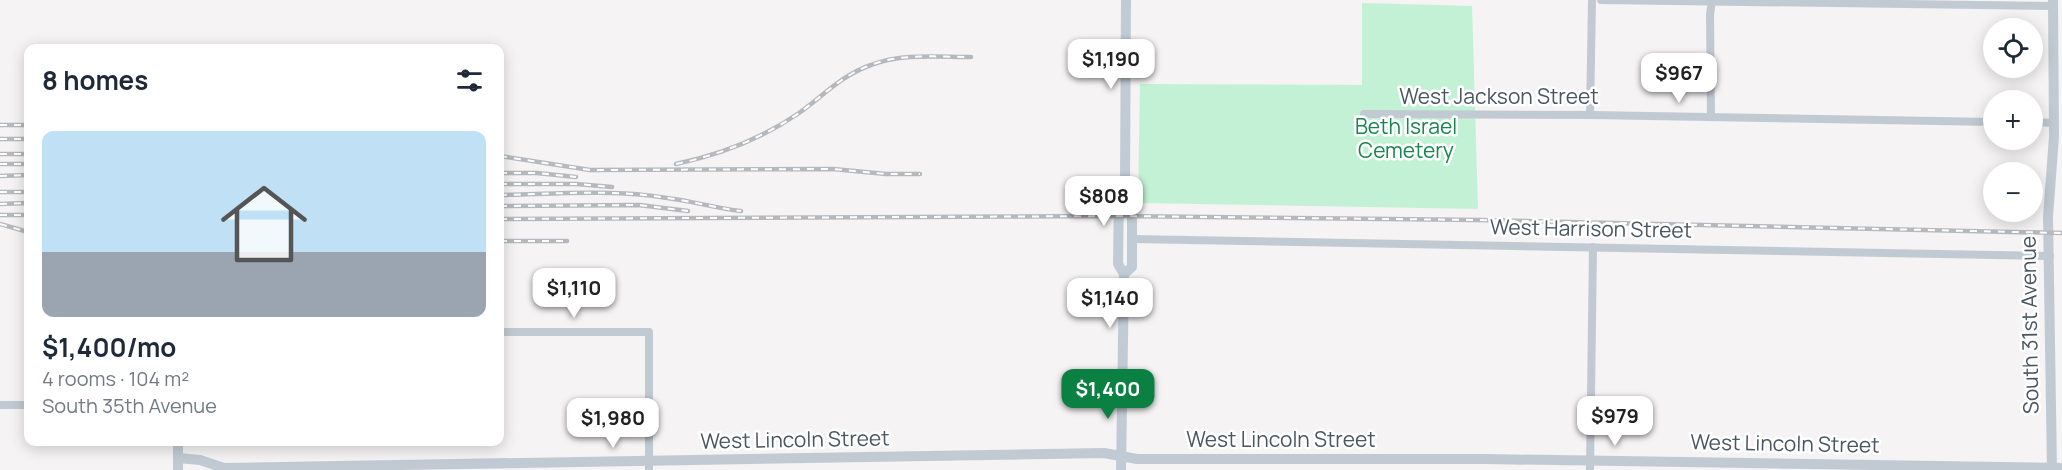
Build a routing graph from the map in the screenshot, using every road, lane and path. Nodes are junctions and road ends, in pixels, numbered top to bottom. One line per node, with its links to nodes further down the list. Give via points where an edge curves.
1 (1125, 0): 12 (main road)
2 (1592, 0): 7 (street)
3 (1601, 0): 4 (street)
4 (1712, 1): 5 (street); 8 (street)
5 (2053, 3): 11 (street, South 31st Avenue)
6 (1364, 114): 7 (street, West Jackson Street)
7 (1590, 114): 8 (street, West Jackson Street)
8 (1711, 117): 9 (street, West Jackson Street)
9 (1983, 122)
10 (2043, 122): 11 (street)
11 (2054, 123): 15 (street, South 31st Avenue, via 2048,216)
12 (1125, 181): 13 (main road, via 1132,189); 16 (main road, via 1119,189 1118,245 1118,264)
13 (1132, 239): 14 (street, West Harrison Street); 16 (main road, via 1132,267)
14 (1593, 247): 15 (street, West Harrison Street); 24 (street)
15 (2050, 256): 25 (street, South 31st Avenue)
16 (1124, 274): 21 (main road)
17 (504, 332): 23 (street, via 649,332)
18 (0, 405): 19 (street)
19 (24, 405)
20 (178, 446): 22 (street)
21 (1121, 456): 23 (street, West Lincoln Street, via 1104,453); 24 (street, West Lincoln Street); 27 (main road)
22 (178, 458): 23 (street, West Lincoln Street, via 224,468); 26 (street)
23 (649, 466)
24 (1590, 466): 25 (street, West Lincoln Street)
25 (2055, 469)
26 (178, 470)
27 (1121, 470)

